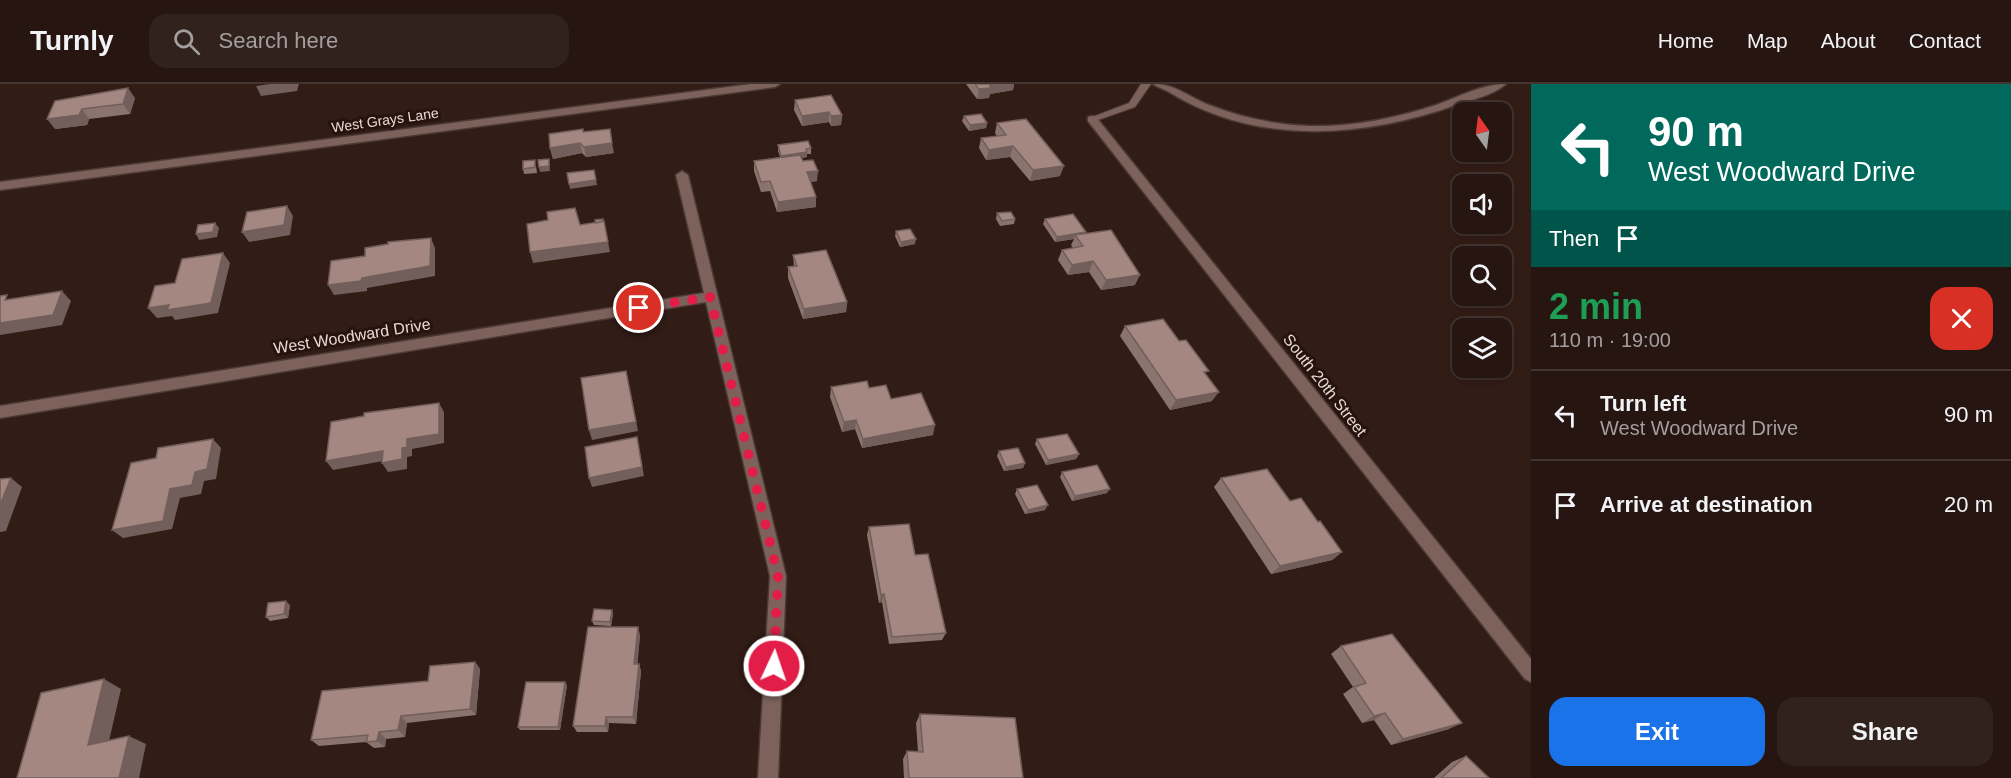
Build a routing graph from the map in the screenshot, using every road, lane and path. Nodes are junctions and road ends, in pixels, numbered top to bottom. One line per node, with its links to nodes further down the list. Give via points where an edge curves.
1 (775, 84): 7 (street, West Grays Lane)
2 (1146, 84): 5 (lane, via 1132,105)
3 (1158, 84): 4 (street, via 1206,107 1285,129 1366,126 1412,116)
4 (1501, 84)
5 (1092, 119): 10 (street, South 20th Street)
6 (682, 175): 8 (street)
7 (0, 186)
8 (710, 297): 9 (street, West Woodward Drive); 11 (street, via 778,576)
9 (0, 412)
10 (1531, 673)
11 (768, 778)

